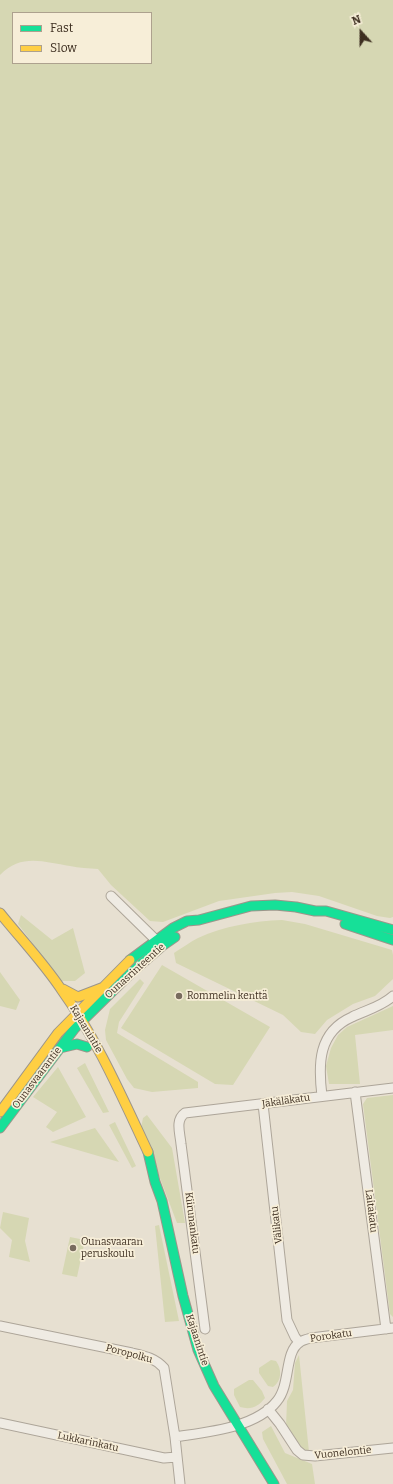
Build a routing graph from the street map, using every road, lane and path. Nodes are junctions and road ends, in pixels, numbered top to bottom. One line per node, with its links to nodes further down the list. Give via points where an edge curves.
1 (111, 896): 9 (street)
2 (315, 911): 4 (main road, Ounasrinteentie, via 326,911); 8 (main road, Ounasrinteentie, via 322,917); 9 (main road, Ounasrinteentie, via 275,904 251,906 199,920 192,928)
3 (0, 913): 12 (main road, Kajaanintie)
4 (373, 923): 5 (main road); 7 (main road, Ounasrinteentie)
5 (393, 923)
6 (0, 925): 10 (main road)
7 (393, 930)
8 (393, 940)
9 (159, 943): 11 (main road, Ounasrinteentie, via 126,964); 16 (main road, Ounasrinteentie)
10 (34, 968)
11 (104, 987): 12 (main road, via 78,997); 15 (main road, Ounasrinteentie)
12 (61, 988): 15 (main road, Kajaanintie)
13 (52, 993): 15 (main road, Kajaanintie)
14 (393, 996): 22 (street, via 386,1002 339,1024 331,1033 322,1052)
15 (69, 1014): 16 (main road, Kajaanintie); 17 (main road, Kajaanintie); 24 (main road, Ounasvaarantie)
16 (82, 1021): 17 (main road, Ounasrinteentie); 27 (main road, Kajaanintie, via 116,1084 150,1156)
17 (76, 1028): 18 (main road, Kajaanintie); 19 (main road, Ounasvaarantie)
18 (87, 1047): 19 (main road, via 74,1044); 27 (main road, Kajaanintie, via 109,1086)
19 (60, 1048): 26 (main road, Ounasvaarantie)
20 (393, 1088): 21 (street, Jäkäläkatu)
21 (356, 1092): 22 (street, Jäkäläkatu); 29 (street, Laitakatu)
22 (322, 1096): 23 (street, Jäkäläkatu)
23 (263, 1104): 25 (street, Jäkäläkatu, via 185,1113); 31 (street, Välikatu, via 287,1320)
24 (0, 1112)
25 (180, 1116): 30 (street, Kiirunankatu, via 180,1136)
26 (0, 1128)
27 (155, 1182): 34 (main road, Kajaanintie, via 198,1350 214,1386)
28 (0, 1326): 35 (street, Poropolku, via 132,1353 158,1362 164,1368)
29 (389, 1328): 31 (street, Porokatu, via 311,1338)
30 (205, 1329)
31 (299, 1342): 32 (street, Porokatu, via 289,1357 283,1392)
32 (268, 1409): 34 (street, Porokatu); 36 (street, Vuonelontie, via 303,1455)
33 (0, 1423): 37 (street, Lukkarinkatu, via 164,1458)
34 (237, 1425): 35 (street, Porokatu); 39 (main road, Kajaanintie)
35 (175, 1437): 37 (street, Poropolku)
36 (393, 1448)
37 (177, 1457): 38 (street, Poropolku)
38 (180, 1484)
39 (274, 1484)

